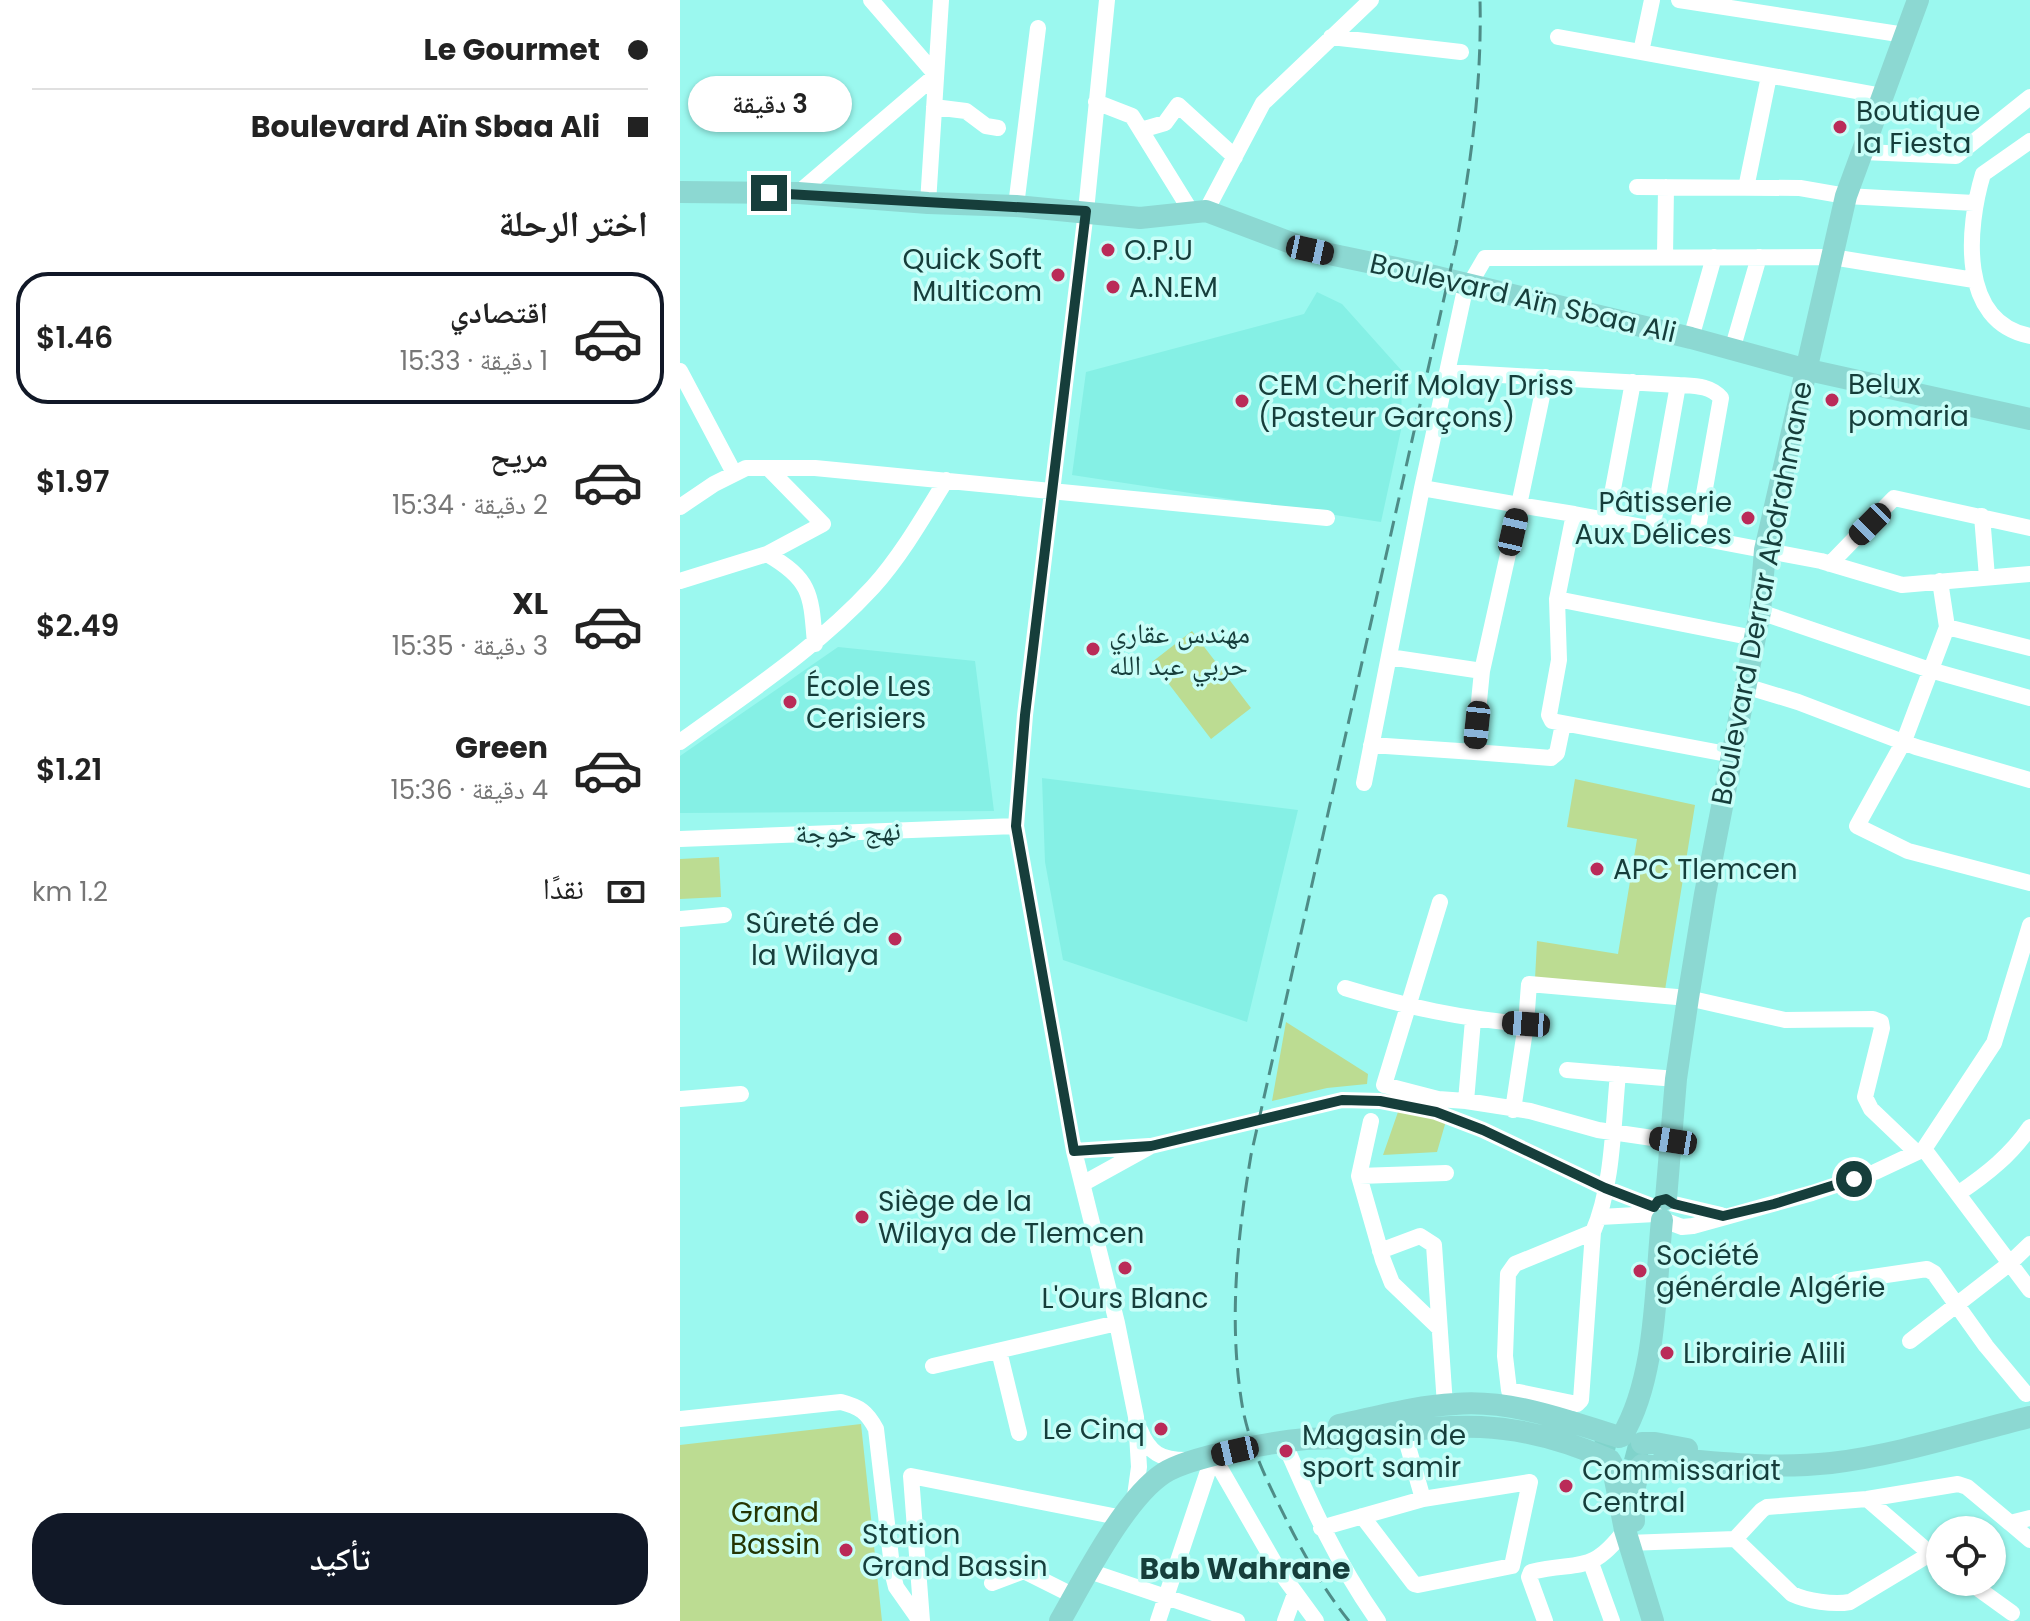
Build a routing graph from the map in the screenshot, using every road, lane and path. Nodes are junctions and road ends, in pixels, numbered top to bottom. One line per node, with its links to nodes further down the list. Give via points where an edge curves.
1 (871, 0): 14 (street)
2 (941, 0): 14 (street)
3 (1107, 0): 18 (street)
4 (1371, 0): 10 (street)
5 (1652, 0): 13 (street)
6 (1679, 0): 9 (street)
7 (1917, 0): 9 (main road, Boulevard Derrar Abdrahmane)
8 (1038, 28): 35 (street)
9 (1905, 35): 16 (main road, Boulevard Derrar Abdrahmane)
10 (1331, 37): 12 (street); 25 (street, via 1263,103)
11 (1558, 37): 13 (street)
12 (1461, 52)
13 (1641, 52): 15 (street)
14 (936, 75): 19 (street); 31 (street)
15 (1769, 76): 16 (street); 29 (street)
16 (1883, 96): 24 (main road, Boulevard Derrar Abdrahmane)
17 (2030, 97): 23 (street)
18 (1096, 102): 21 (street, via 1132,116); 36 (street)
19 (934, 107): 20 (street, via 966,111); 33 (street)
20 (998, 128)
21 (1141, 130): 25 (street, via 1165,123 1178,105); 37 (street)
22 (2030, 141): 26 (street)
23 (1969, 146): 24 (street, via 1956,156); 26 (street)
24 (1863, 152): 32 (main road, Boulevard Derrar Abdrahmane)
25 (1235, 157): 37 (street)
26 (1983, 174): 34 (street)
27 (1637, 187): 28 (street)
28 (1666, 187): 29 (street); 38 (street)
29 (1746, 188): 32 (street, via 1800,188)
30 (680, 192): 31 (main road, Boulevard Aïn Sbaa Ali)
31 (798, 193): 33 (main road, Boulevard Aïn Sbaa Ali)
32 (1846, 196): 34 (street); 41 (main road, Boulevard Derrar Abdrahmane)
33 (928, 203): 35 (main road, Boulevard Aïn Sbaa Ali)
34 (1974, 203): 42 (street)
35 (1016, 206): 36 (main road, Boulevard Aïn Sbaa Ali)
36 (1086, 211): 37 (main road, Boulevard Aïn Sbaa Ali, via 1140,218); 57 (street)
37 (1199, 212): 44 (main road, Boulevard Aïn Sbaa Ali, via 1310,250)
38 (1665, 257): 39 (street); 48 (street, via 1485,258 1464,294)
39 (1714, 257): 40 (street); 44 (street)
40 (1759, 257): 41 (street); 45 (street)
41 (1832, 257): 42 (street); 46 (main road, Boulevard Derrar Abdrahmane)
42 (1974, 280): 43 (street, via 2000,323)
43 (2030, 336)
44 (1691, 338): 45 (main road, Boulevard Aïn Sbaa Ali)
45 (1732, 350): 46 (main road, Boulevard Aïn Sbaa Ali)
46 (1804, 369): 52 (main road, Boulevard Aïn Sbaa Ali); 67 (main road, Boulevard Derrar Abdrahmane)
47 (680, 371): 54 (street)
48 (1447, 372): 49 (street); 56 (street)
49 (1546, 377): 50 (street); 58 (street)
50 (1633, 382): 51 (street); 63 (street)
51 (1678, 385): 65 (street); 66 (street, via 1703,386 1721,398)
52 (2030, 419)
53 (770, 470): 54 (street); 55 (street, via 815,468); 68 (street, via 823,524)
54 (734, 473): 59 (street)
55 (946, 480): 57 (street); 78 (street, via 874,586)
56 (1422, 488): 58 (street); 80 (street)
57 (1052, 490): 62 (street); 93 (street)
58 (1519, 505): 60 (street); 82 (street)
59 (680, 507)
60 (1574, 514): 63 (street); 74 (street)
61 (1982, 516): 64 (street); 69 (street, via 1894,498); 71 (street)
62 (1327, 518)
63 (1607, 521): 65 (street)
64 (2030, 528)
65 (1652, 530): 66 (street)
66 (1696, 539): 67 (street)
67 (1765, 550): 69 (street); 75 (main road, Boulevard Derrar Abdrahmane)
68 (767, 554): 72 (street); 78 (street, via 802,580 810,596)
69 (1830, 564): 73 (street, via 1902,585)
70 (2030, 574): 71 (street)
71 (1987, 577): 73 (street)
72 (680, 581)
73 (1940, 581): 76 (street)
74 (1557, 599): 77 (street); 85 (street, via 1559,660 1549,715)
75 (1760, 612): 77 (main road, Boulevard Derrar Abdrahmane); 81 (street)
76 (1947, 627): 79 (street); 81 (street)
77 (1754, 638): 83 (main road, Boulevard Derrar Abdrahmane)
78 (815, 644): 87 (street)
79 (2030, 648)
80 (1389, 657): 82 (street); 88 (street)
81 (1930, 670): 84 (street); 86 (street)
82 (1482, 671): 89 (street)
83 (1745, 686): 86 (street); 90 (main road, Boulevard Derrar Abdrahmane)
84 (2030, 698)
85 (1563, 724): 89 (street, via 1551,758); 90 (street)
86 (1904, 741): 91 (street); 95 (street, via 1857,822 1859,829 1908,851)
87 (680, 742)
88 (1371, 745): 89 (street); 92 (street)
89 (1474, 752)
90 (1732, 755): 102 (main road, Boulevard Derrar Abdrahmane)
91 (2030, 780)
92 (1364, 783)
93 (1016, 826): 94 (street, نهج خوجة); 119 (street)
94 (680, 839)
95 (2030, 883)
96 (1440, 902): 103 (street)
97 (724, 915): 98 (street)
98 (680, 919)
99 (2030, 925): 100 (street)
100 (2029, 947): 118 (street, via 1994,1043)
101 (1345, 988): 103 (street)
102 (1688, 998): 105 (street, via 1529,984); 108 (main road, Boulevard Derrar Abdrahmane); 118 (street, via 1785,1020 1881,1022 1865,1097 1871,1109)
103 (1408, 1007): 104 (street); 111 (street, via 1384,1085)
104 (1473, 1020): 105 (street); 111 (street)
105 (1526, 1024): 112 (street)
106 (1567, 1070): 107 (street)
107 (1618, 1074): 108 (street); 115 (street)
108 (1676, 1079): 116 (main road, Boulevard Derrar Abdrahmane)
109 (741, 1094): 110 (street)
110 (680, 1099)
111 (1466, 1101): 112 (street)
112 (1513, 1110): 115 (street)
113 (1371, 1121): 121 (street)
114 (2030, 1127): 124 (street, via 2015,1149)
115 (1612, 1132): 116 (street); 123 (street)
116 (1673, 1141): 125 (main road, Boulevard Derrar Abdrahmane)
117 (1151, 1146): 119 (street); 122 (street); 123 (street, via 1305,1107 1342,1100 1380,1101 1436,1112 1483,1130)
118 (1920, 1150): 124 (street); 125 (street, via 1875,1172 1723,1216)
119 (1074, 1151): 122 (street)
120 (1446, 1173): 121 (street)
121 (1359, 1176): 128 (street)
122 (1084, 1183): 133 (street)
123 (1605, 1188): 125 (street); 126 (street)
124 (1959, 1193): 129 (street)
125 (1663, 1211): 126 (street); 149 (main road, Boulevard Derrar Abdrahmane)
126 (1597, 1224): 138 (street, via 1515,1264 1508,1274); 138 (street, via 1580,1403)
127 (2030, 1244): 129 (street)
128 (1380, 1251): 134 (street, via 1392,1283); 134 (street, via 1420,1236 1434,1245)
129 (2009, 1264): 131 (street); 132 (street)
130 (1838, 1282): 132 (street, via 1927,1269)
131 (2030, 1290)
132 (1955, 1304): 135 (street); 139 (street)
133 (1117, 1323): 136 (street); 142 (street)
134 (1439, 1328): 140 (street)
135 (1910, 1341)
136 (999, 1351): 137 (street); 146 (street)
137 (933, 1366)
138 (1509, 1390): 140 (street); 141 (street)
139 (2026, 1394)
140 (1451, 1404): 141 (main road); 148 (main road, via 1337,1425)
141 (1542, 1414): 149 (main road)
142 (1136, 1417): 151 (street, via 1152,1452 1164,1459); 156 (street, via 1139,1467)
143 (2030, 1417): 150 (main road)
144 (680, 1419): 174 (street, via 841,1402 868,1414 876,1429 896,1587)
145 (1403, 1429): 148 (main road); 153 (main road, via 1508,1430 1564,1442); 154 (street)
146 (1019, 1433)
147 (1595, 1440): 148 (main road, via 1510,1418 1451,1414)
148 (1289, 1442): 151 (main road); 160 (street)
149 (1634, 1448): 150 (main road, via 1655,1443 1733,1455); 153 (main road, via 1611,1444); 163 (main road)
150 (1875, 1455): 152 (main road, via 1790,1465)
151 (1213, 1456): 156 (main road, via 1155,1480); 170 (street); 171 (street)
152 (1664, 1458)
153 (1611, 1462): 163 (main road)
154 (1423, 1499): 157 (street); 157 (street, via 1530,1482 1512,1566 1414,1584)
155 (1867, 1499): 159 (street, via 1958,1484); 161 (street, via 1767,1507); 164 (street)
156 (1128, 1511): 167 (main road); 174 (street, via 911,1476)
157 (1362, 1516): 160 (street)
158 (2030, 1518): 159 (street)
159 (2010, 1523): 162 (street)
160 (1321, 1528): 182 (street)
161 (1735, 1539): 163 (street); 166 (street, via 1801,1598 1850,1602)
162 (2030, 1540)
163 (1636, 1542): 165 (street, via 1609,1550); 185 (main road); 186 (main road)
164 (1926, 1550)
165 (1591, 1563): 183 (street, via 1531,1572); 184 (street)
166 (1926, 1563)
167 (1089, 1571): 169 (main road); 171 (street); 176 (main road); 177 (main road)
168 (992, 1583): 169 (street, via 1024,1571)
169 (1068, 1593): 175 (main road)
170 (1295, 1594): 180 (street); 181 (street)
171 (1167, 1596): 178 (street); 179 (street)
172 (1988, 1596): 173 (street)
173 (2012, 1613)
174 (921, 1621)
175 (1050, 1621)
176 (1060, 1621)
177 (1072, 1621)
178 (1158, 1621)
179 (1237, 1621)
180 (1285, 1621)
181 (1316, 1621)
182 (1378, 1621)
183 (1545, 1621)
184 (1612, 1621)
185 (1653, 1621)
186 (1665, 1621)

